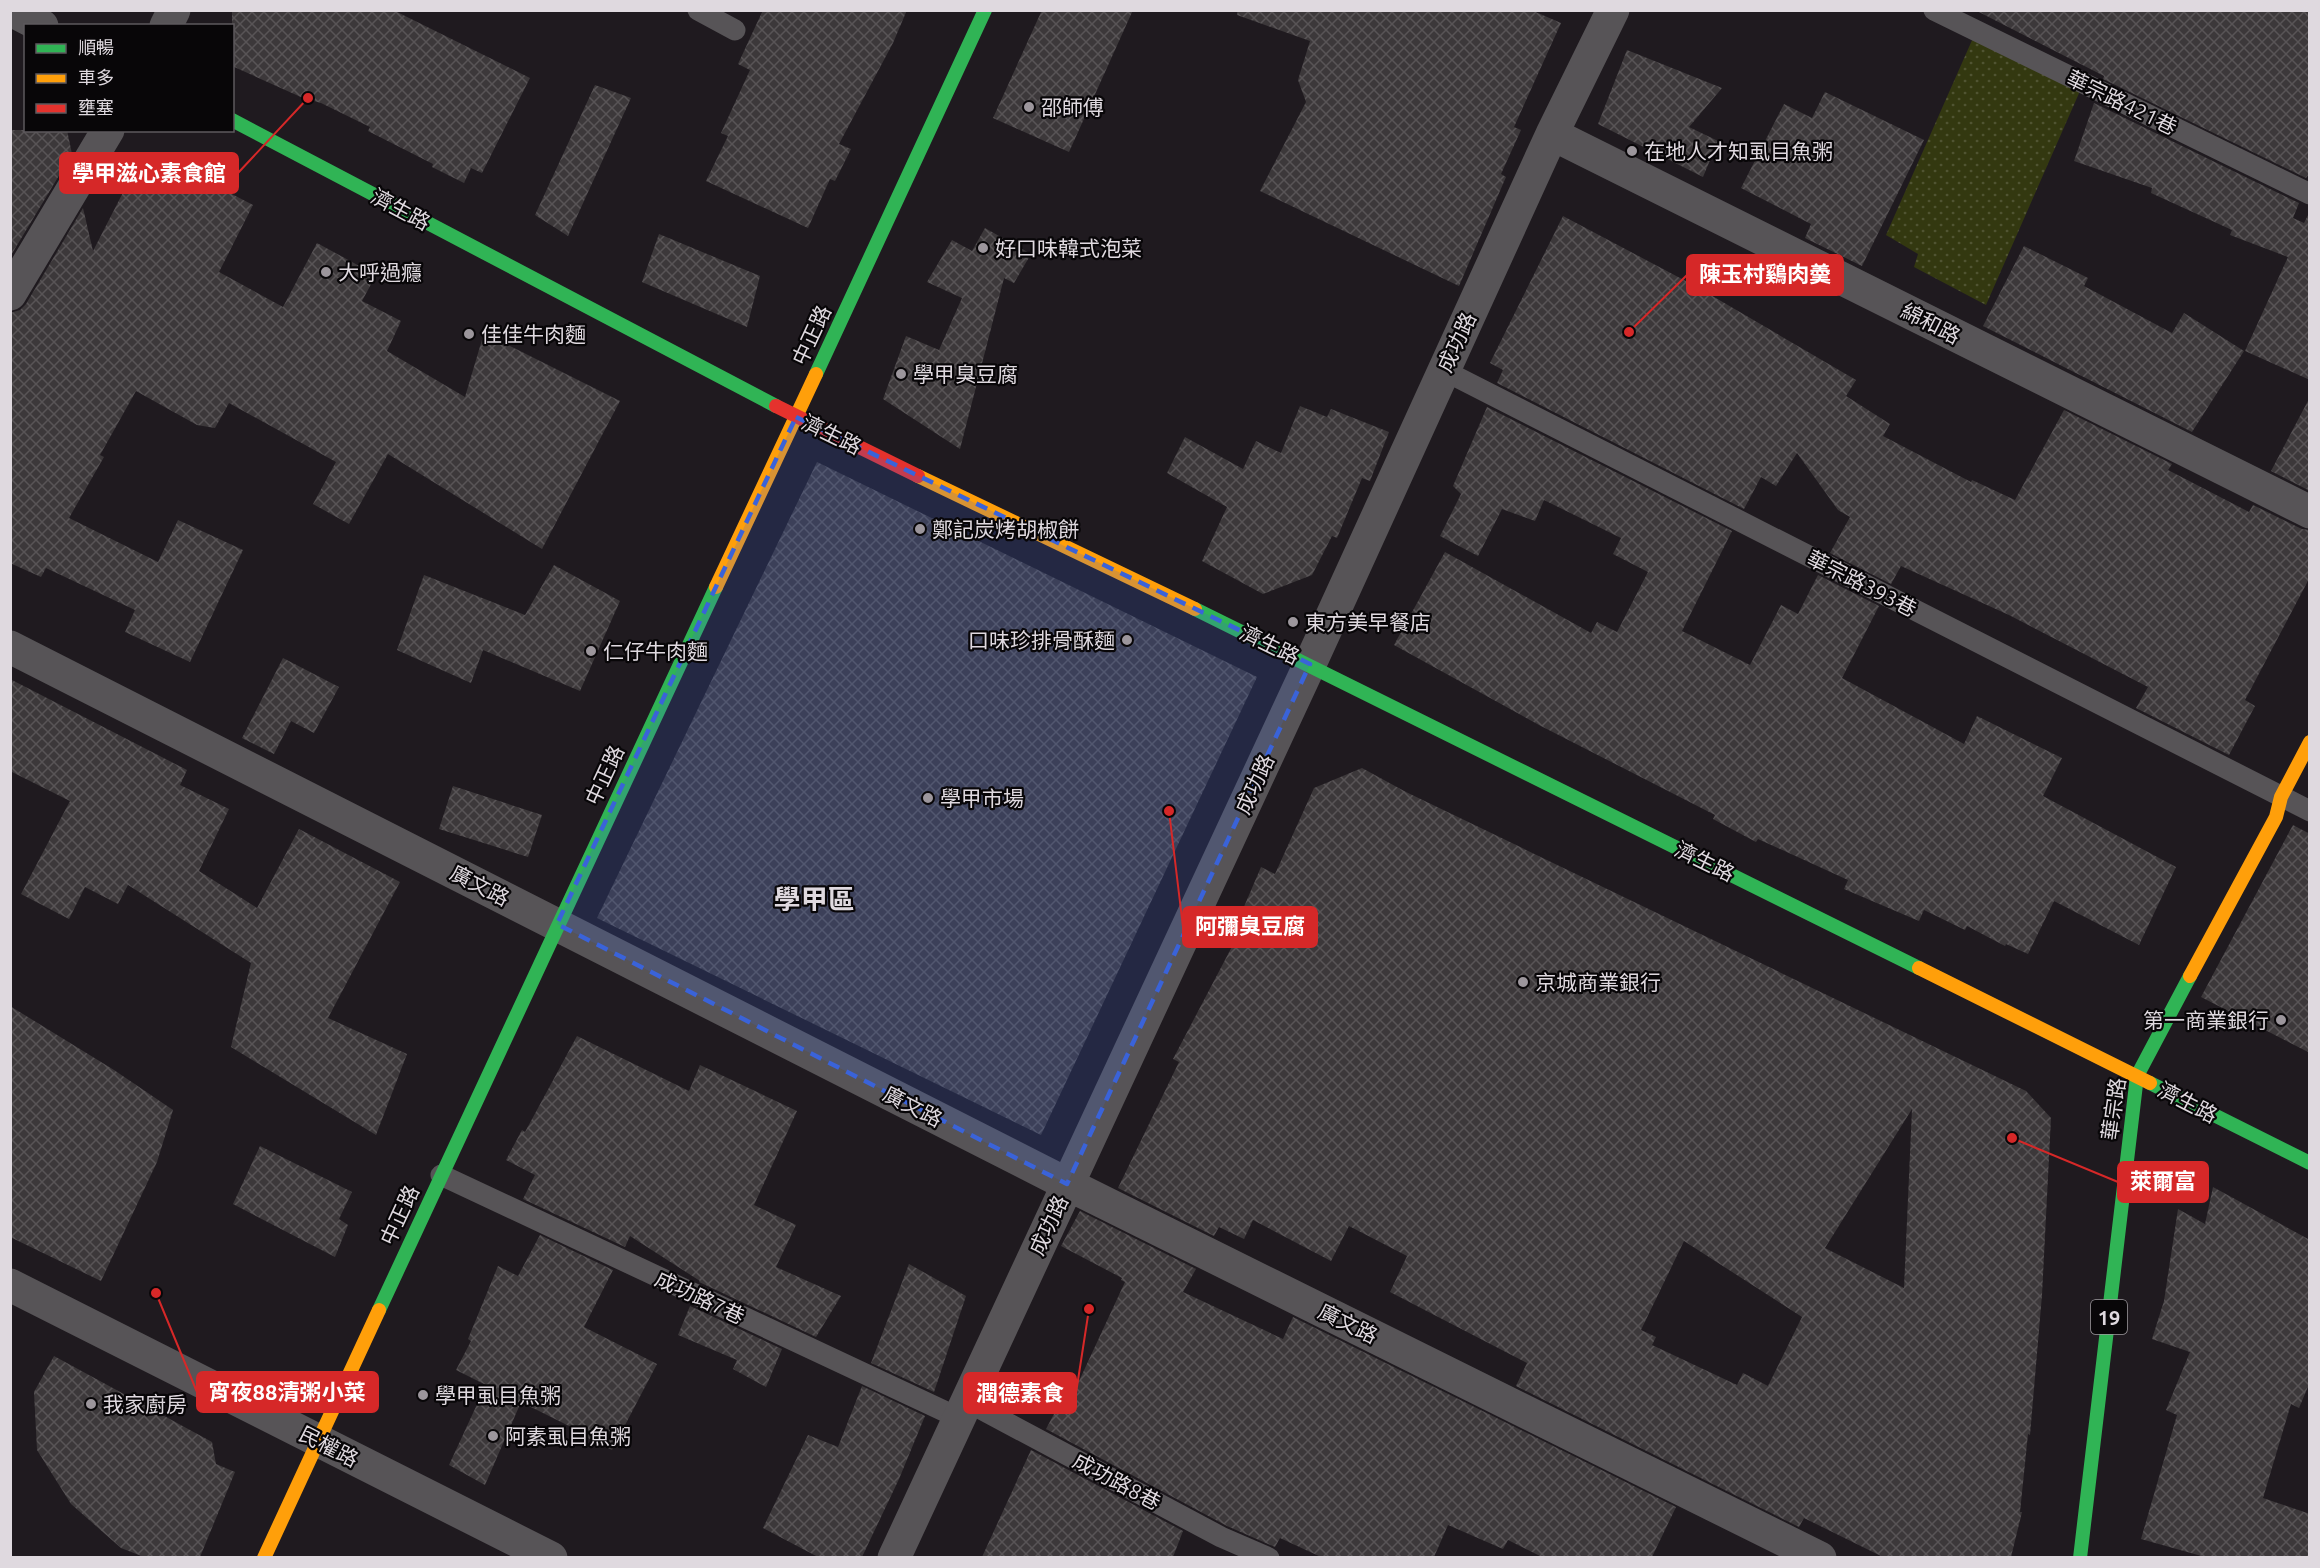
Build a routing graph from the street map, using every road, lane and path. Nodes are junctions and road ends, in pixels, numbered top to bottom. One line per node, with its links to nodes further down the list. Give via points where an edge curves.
1 (11, 10): 7 (street)
2 (174, 10): 8 (street)
3 (698, 10): 9 (lane)
4 (984, 10): 16 (main road, 中正路)
5 (1613, 10): 12 (street, 成功路)
6 (1934, 10): 13 (lane, 華宗路421巷)
7 (38, 24)
8 (167, 24)
9 (735, 30)
10 (234, 121): 16 (main road, 濟生路)
11 (107, 132): 14 (street)
12 (1552, 134): 15 (street, 成功路); 17 (street, 綿和路)
13 (2310, 194)
14 (10, 294)
15 (1443, 370): 19 (street, 成功路); 21 (lane, 華宗路393巷)
16 (796, 417): 19 (main road, 濟生路); 23 (main road, 中正路)
17 (2310, 512)
18 (10, 647): 23 (street, 廣文路)
19 (1310, 664): 24 (main road, 濟生路); 27 (street, 成功路)
20 (2310, 742): 21 (main road, 華宗路 / 19)
21 (2281, 797): 22 (lane, 華宗路393巷); 24 (main road, 華宗路 / 19, via 2276,817)
22 (2310, 811)
23 (557, 924): 26 (main road, 中正路); 27 (street, 廣文路)
24 (2137, 1076): 25 (main road, 濟生路); 36 (main road, 華宗路 / 19)
25 (2310, 1163)
26 (441, 1175): 29 (lane, 成功路7巷); 30 (main road, 中正路)
27 (1067, 1184): 29 (street, 成功路); 35 (street, 廣文路)
28 (10, 1285): 30 (street, 民權路)
29 (963, 1409): 33 (street, 成功路); 34 (lane, 成功路8巷)
30 (318, 1440): 31 (main road, 中正路); 32 (street, 民權路)
31 (264, 1557)
32 (551, 1557)
33 (894, 1557)
34 (1269, 1557)
35 (1820, 1557)
36 (2080, 1557)

